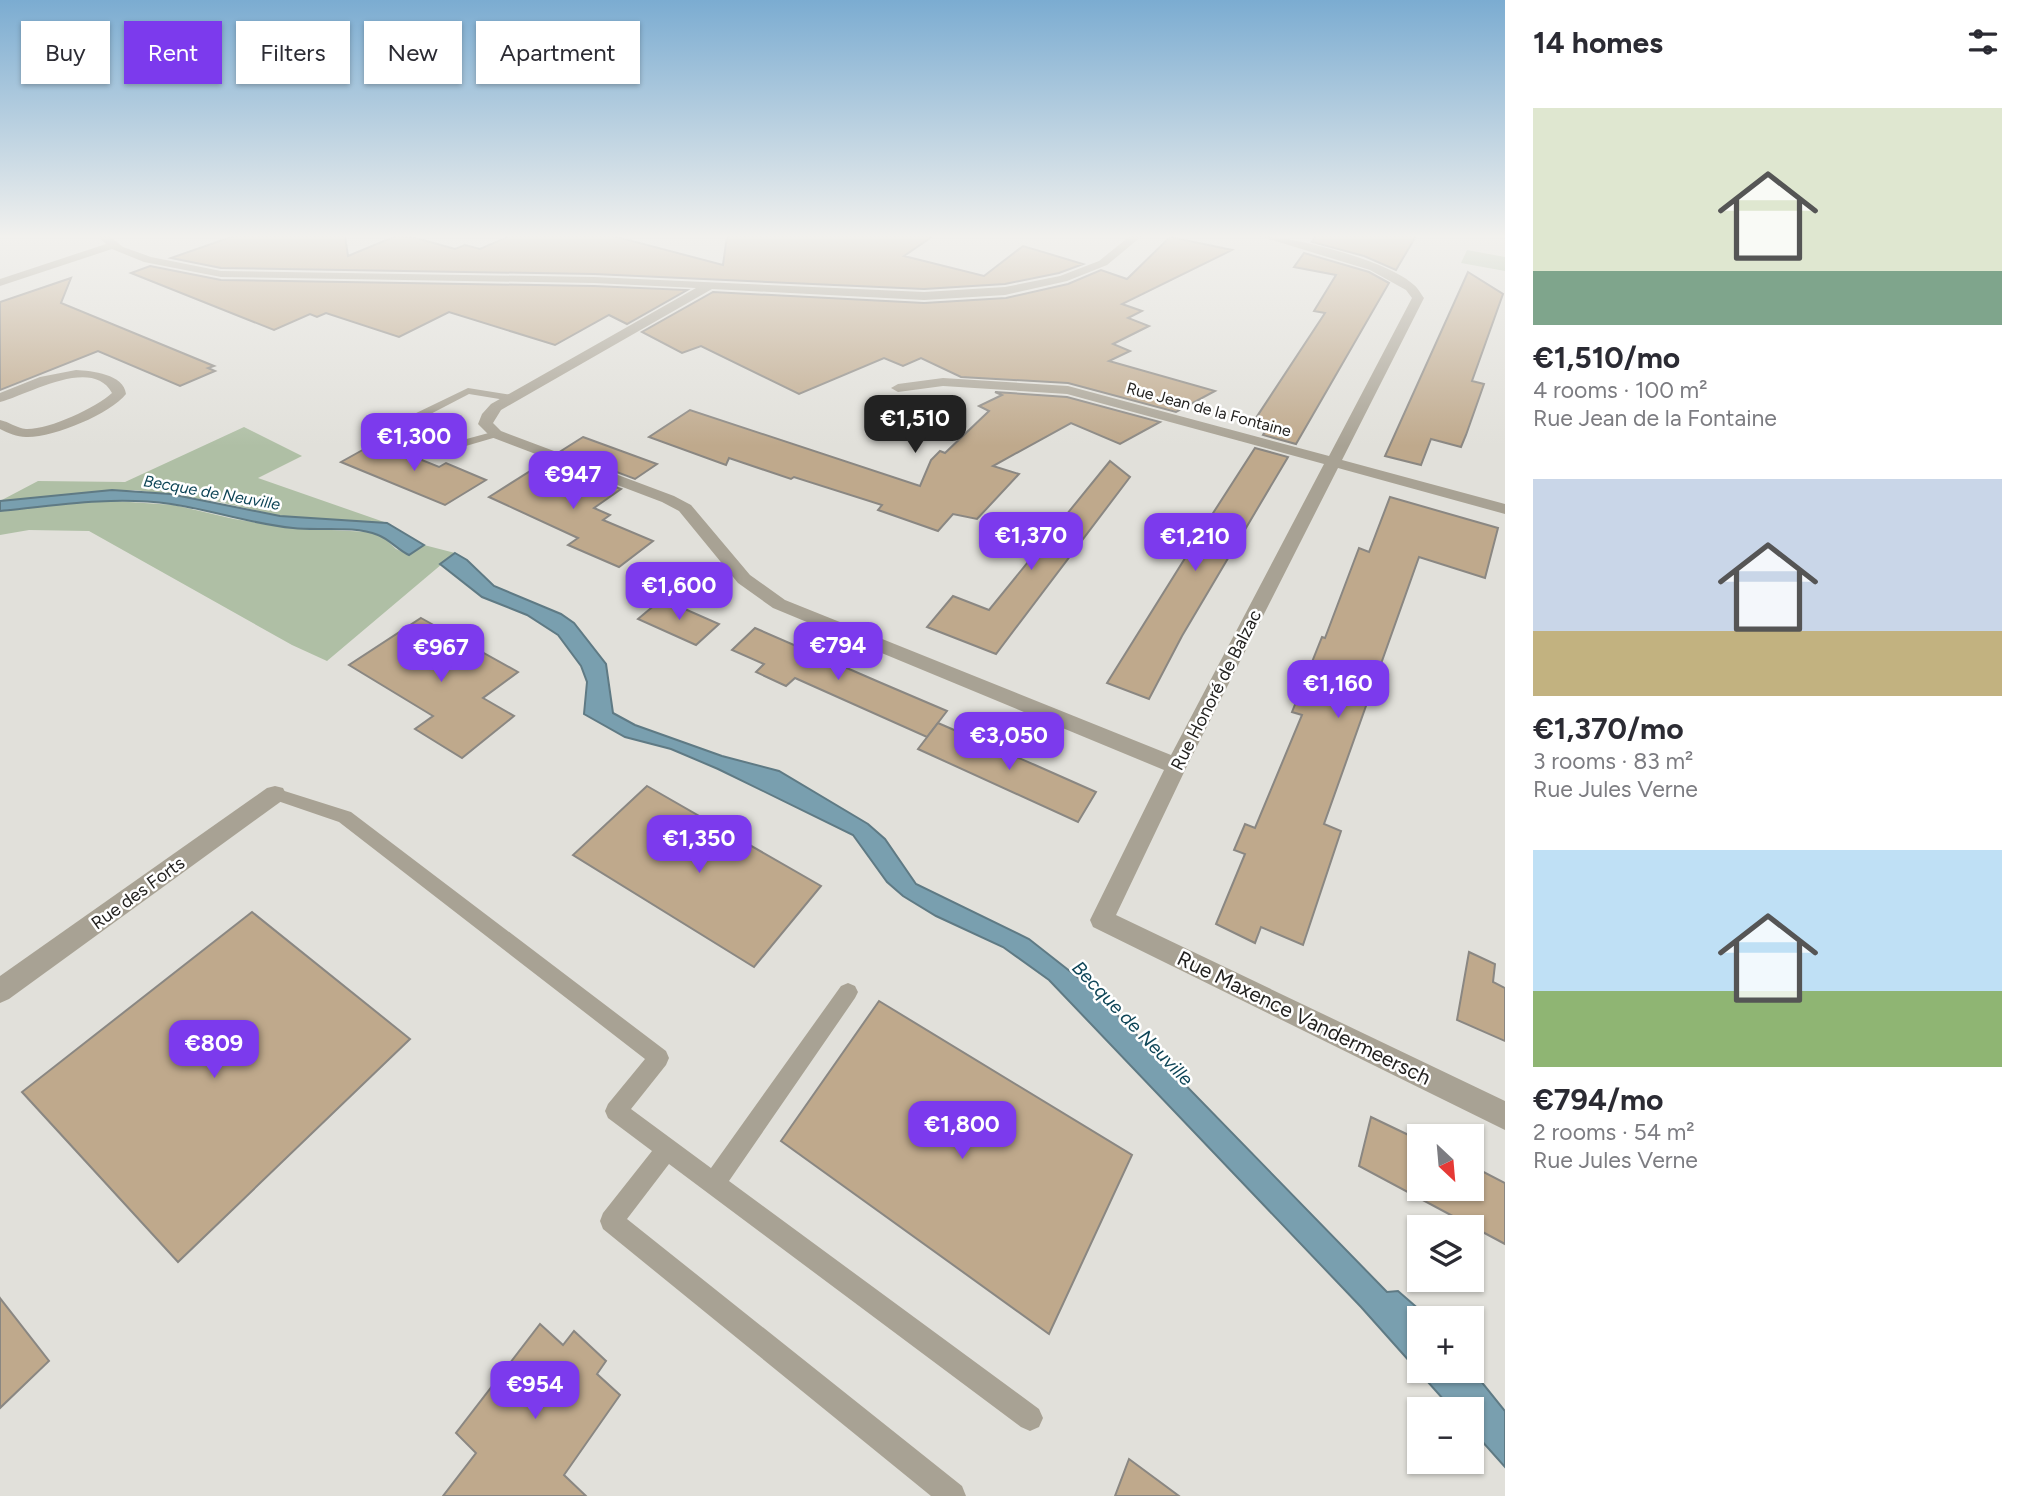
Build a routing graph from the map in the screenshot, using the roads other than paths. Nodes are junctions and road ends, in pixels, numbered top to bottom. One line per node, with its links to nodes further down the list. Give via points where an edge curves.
1 (674, 306): 5 (street)
2 (1415, 306): 8 (street, Rue Honoré de Balzac)
3 (898, 388): 8 (street, Rue Jean de la Fontaine, via 943,382 1068,390)
4 (0, 398): 6 (street, via 74,374 94,374 119,389 108,403 42,431 22,433)
5 (512, 398): 7 (street, via 485,420); 7 (lane, via 468,391 414,418 412,427 459,445)
6 (0, 424)
7 (496, 434): 10 (street, via 685,508 744,579 779,604)
8 (1334, 462): 9 (street, Rue Jean de la Fontaine); 10 (street, Rue Honoré de Balzac)
9 (1505, 509)
10 (1176, 766): 12 (street, Rue Honoré de Balzac)
11 (275, 794): 13 (street, Rue des Forts); 16 (lane, via 345,817 659,1058 616,1111)
12 (1102, 920): 15 (street, Rue Maxence Vandermeersch)
13 (0, 991)
14 (848, 992): 17 (lane)
15 (1505, 1116)
16 (668, 1148): 17 (lane); 19 (lane, via 611,1220)
17 (714, 1183): 18 (lane)
18 (1030, 1418)
19 (952, 1496)

